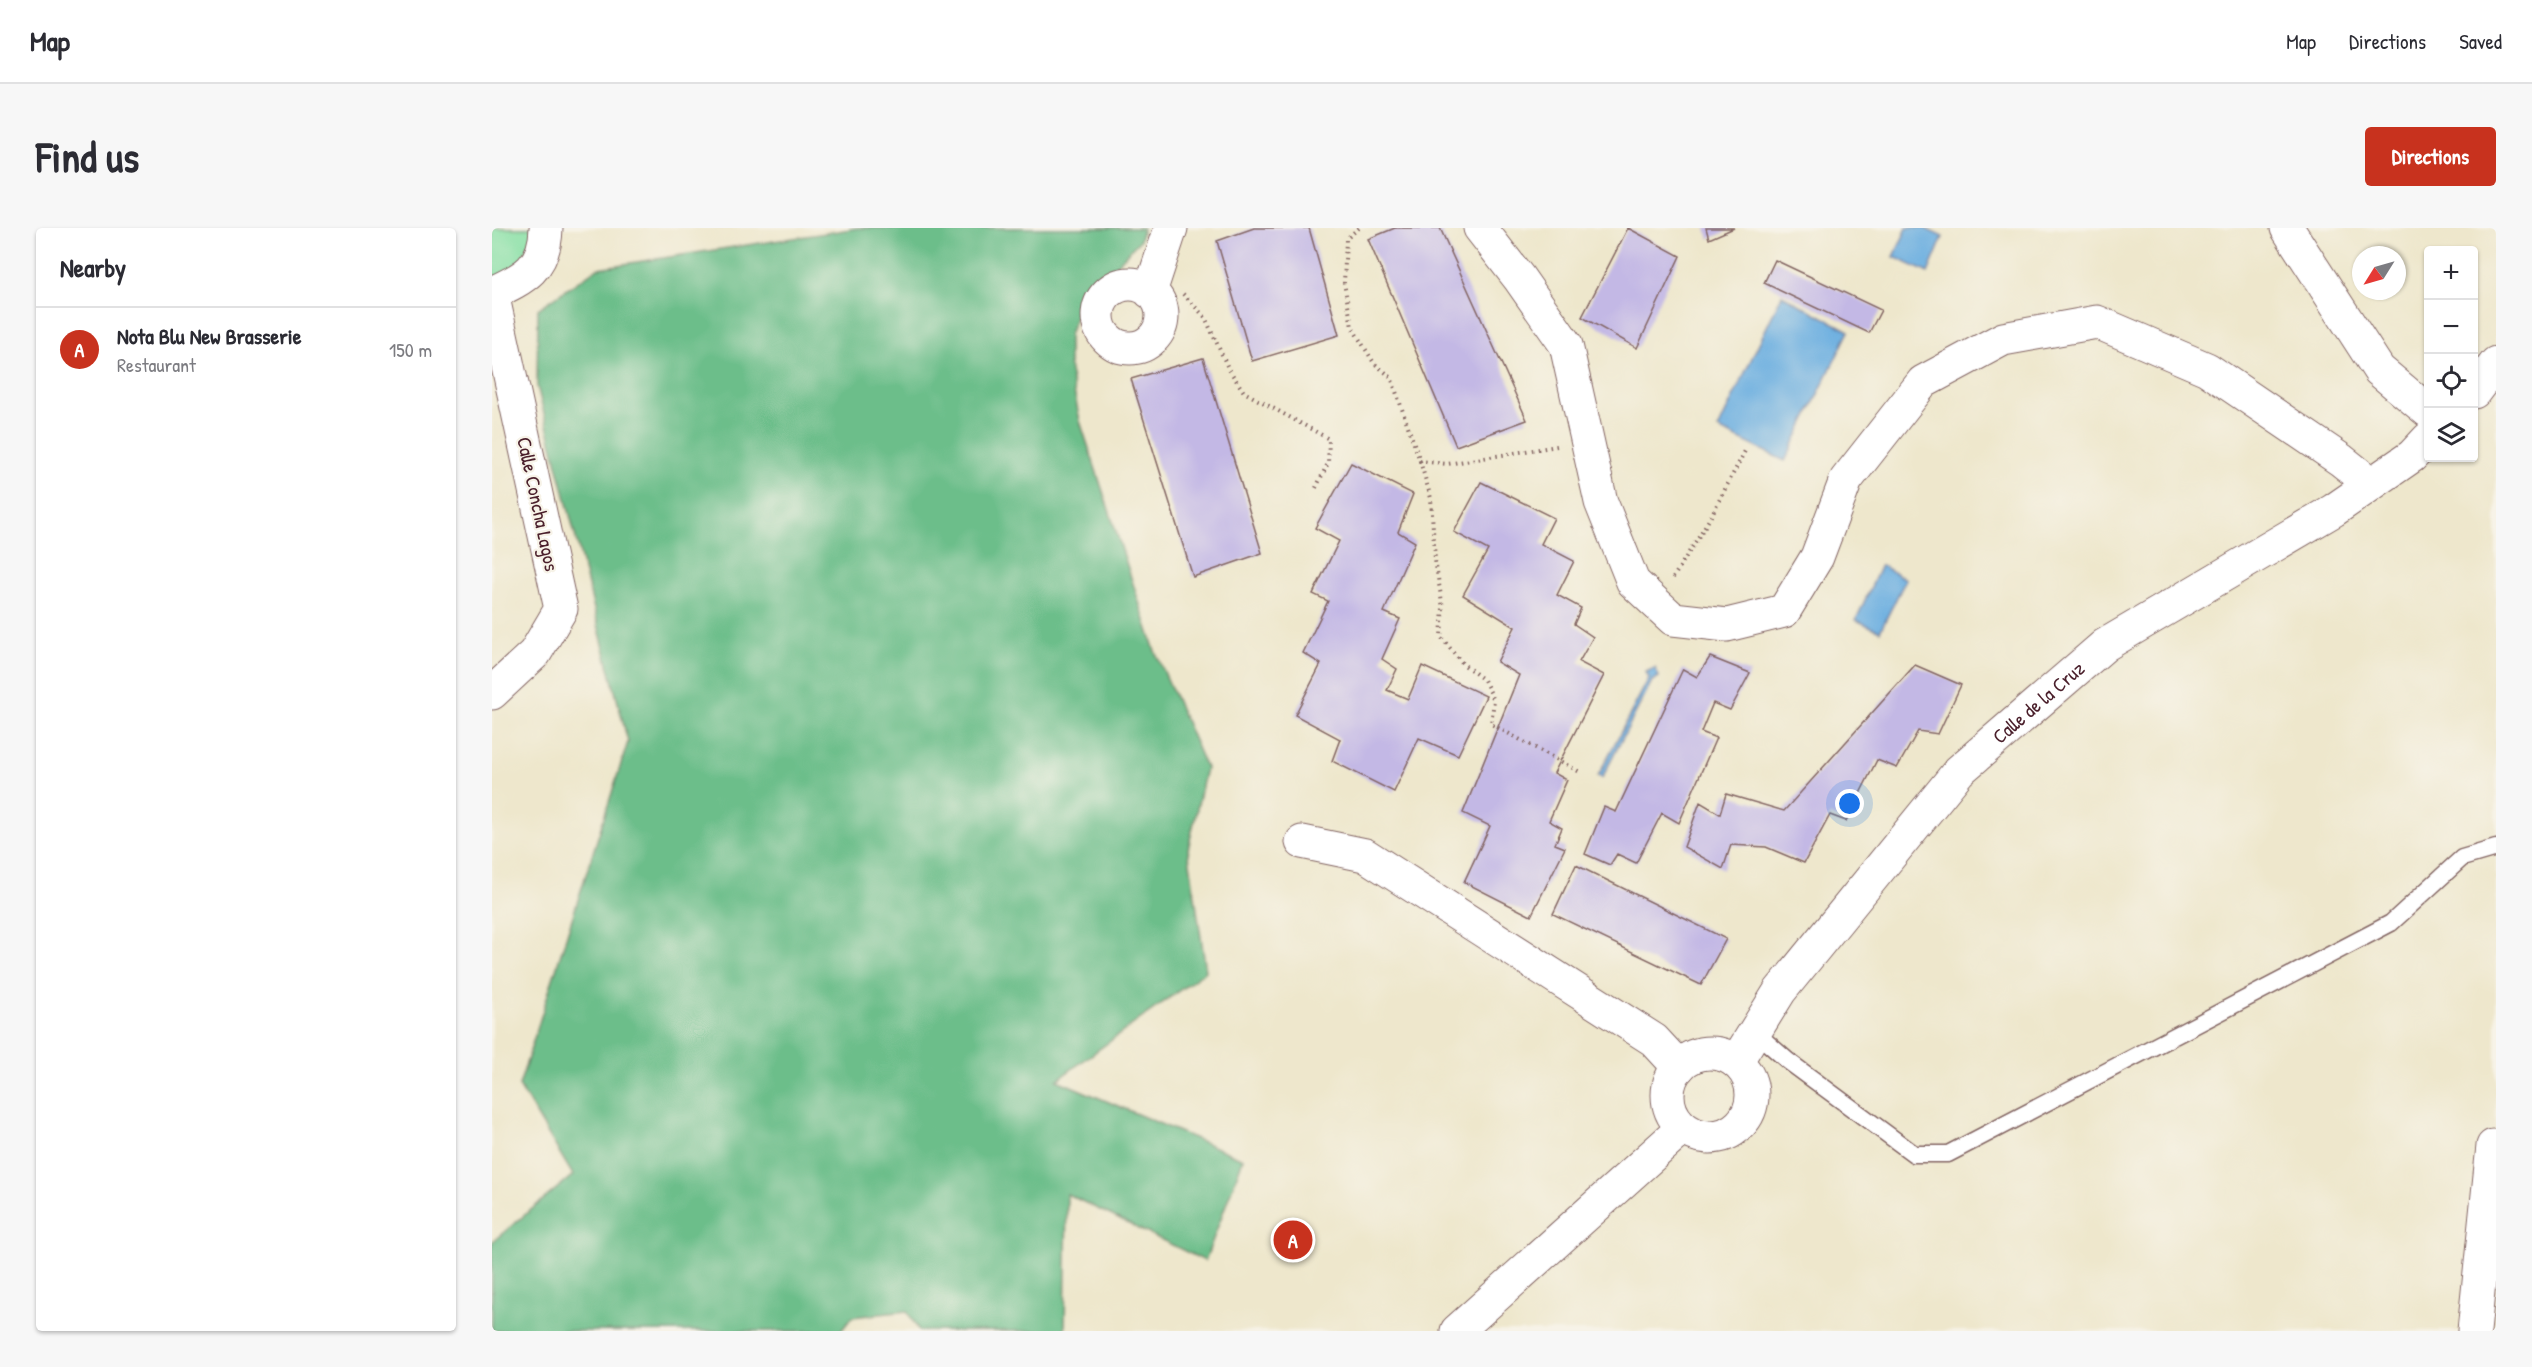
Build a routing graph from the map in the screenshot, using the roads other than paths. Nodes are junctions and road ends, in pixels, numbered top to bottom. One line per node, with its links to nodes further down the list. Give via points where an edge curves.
1 (546, 228): 6 (street, via 545,247 525,278)
2 (1171, 228): 5 (street)
3 (1480, 228): 11 (street, via 1566,345 1601,502 1633,582 1673,619 1727,625 1784,611 1816,557 1846,480 1923,382 2002,339 2097,322 2207,369)
4 (2287, 228): 9 (street, via 2379,370)
5 (1154, 280)
6 (492, 293): 12 (street, Calle Concha Lagos, via 561,609 535,653)
7 (2496, 363): 8 (street)
8 (2478, 387)
9 (2424, 408)
10 (2424, 443): 11 (street, Calle de la Cruz, via 2412,456)
11 (2370, 483): 15 (street, Calle de la Cruz, via 2334,510 2105,645 1959,771 1780,991)
12 (492, 693)
13 (1302, 842): 17 (street, via 1365,855 1654,1040)
14 (2496, 848): 15 (lane, via 2462,858 2391,923 1948,1154 1914,1154)
15 (1755, 1032): 16 (street, Calle de la Cruz)
16 (1736, 1062): 17 (street, via 1713,1053 1689,1059); 18 (street, via 1751,1084 1751,1104 1743,1122 1721,1136 1702,1136)
17 (1679, 1067): 18 (street, via 1670,1085 1669,1105)
18 (1683, 1128): 20 (street)
19 (2493, 1146): 21 (street)
20 (1457, 1331)
21 (2474, 1331)

